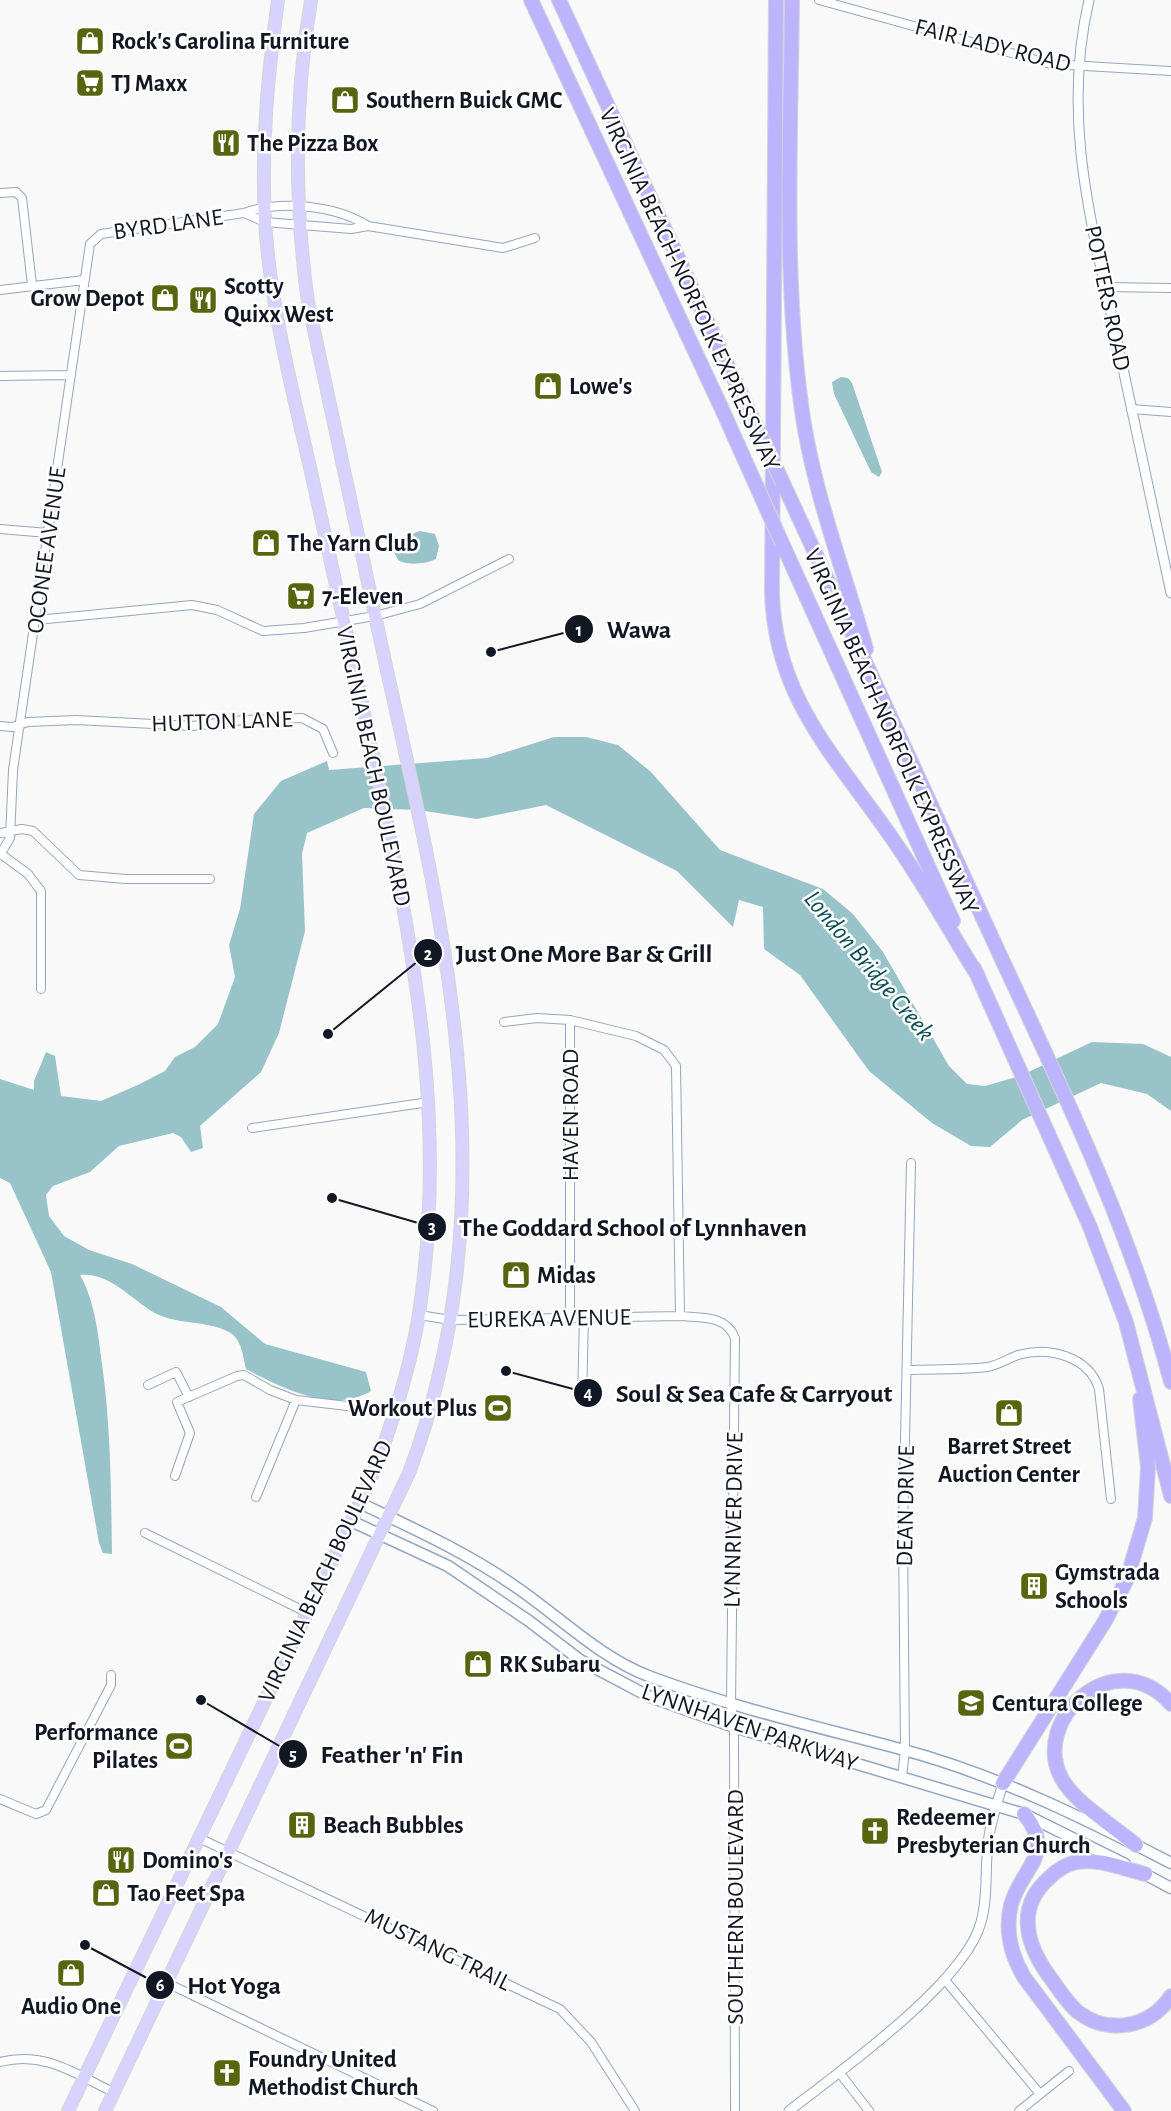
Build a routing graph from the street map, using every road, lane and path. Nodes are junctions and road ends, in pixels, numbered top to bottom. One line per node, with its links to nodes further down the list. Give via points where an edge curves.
1 (278, 0): 12 (main road, VIRGINIA BEACH BOULEVARD, via 264,122)
2 (311, 0): 13 (main road, VIRGINIA BEACH BOULEVARD, via 298,113)
3 (531, 0): 46 (highway, VIRGINIA BEACH-NORFOLK EXPRESSWAY, bridge, via 722,406)
4 (559, 0): 36 (highway, VIRGINIA BEACH-NORFOLK EXPRESSWAY, bridge)
5 (776, 0): 46 (highway, via 772,591 776,632 789,681 803,711 909,863)
6 (792, 0): 36 (highway, via 791,294 801,404 822,507)
7 (819, 0): 9 (street, FAIR LADY ROAD, via 1051,64)
8 (1089, 0): 9 (street, POTTERS ROAD)
9 (1078, 66): 10 (street, FAIR LADY ROAD); 22 (street, POTTERS ROAD, via 1078,139)
10 (1171, 71)
11 (0, 193): 21 (street, via 16,192 22,198)
12 (265, 206): 13 (street, BYRD LANE); 14 (street, BYRD LANE); 15 (main road, VIRGINIA BEACH BOULEVARD)
13 (298, 207): 16 (main road, VIRGINIA BEACH BOULEVARD); 17 (street, BYRD LANE, via 351,215)
14 (244, 213): 15 (street, BYRD LANE); 19 (street, BYRD LANE, via 119,231)
15 (266, 222): 16 (street, BYRD LANE); 35 (main road, VIRGINIA BEACH BOULEVARD, via 281,336)
16 (299, 223): 17 (street, BYRD LANE, via 351,229); 33 (main road, VIRGINIA BEACH BOULEVARD, via 308,302)
17 (368, 226): 18 (street, BYRD LANE, via 503,248)
18 (535, 238)
19 (93, 239): 20 (street, OCONEE AVENUE)
20 (84, 280): 21 (street); 25 (street, OCONEE AVENUE)
21 (32, 285): 24 (street)
22 (1105, 287): 23 (street); 27 (street, POTTERS ROAD)
23 (1171, 288)
24 (0, 290)
25 (71, 375): 26 (street); 30 (street, OCONEE AVENUE)
26 (0, 376)
27 (1131, 410): 28 (street); 32 (street, POTTERS ROAD)
28 (1171, 412)
29 (0, 529): 30 (street)
30 (48, 533): 34 (street, OCONEE AVENUE)
31 (509, 559): 33 (street, via 420,604)
32 (1171, 592)
33 (375, 616): 35 (street); 57 (main road, VIRGINIA BEACH BOULEVARD, via 447,959 461,1086 463,1191)
34 (37, 621): 35 (street, via 192,605 217,610 263,631); 37 (street, OCONEE AVENUE)
35 (343, 621): 50 (main road, VIRGINIA BEACH BOULEVARD, via 373,753 420,999)
36 (879, 691): 60 (highway, VIRGINIA BEACH-NORFOLK EXPRESSWAY, via 1071,1111 1125,1240)
37 (20, 725): 38 (street, HUTTON LANE); 39 (street, HUTTON LANE, via 87,720 192,726 302,718 323,729); 41 (street, OCONEE AVENUE)
38 (0, 726)
39 (333, 753)
40 (0, 805): 41 (street)
41 (10, 805): 42 (street, OCONEE AVENUE)
42 (11, 830): 43 (street); 44 (street); 45 (street, via 33,831 79,875)
43 (0, 833)
44 (0, 854): 47 (street, via 28,874 41,891)
45 (210, 879)
46 (978, 976): 58 (highway, VIRGINIA BEACH-NORFOLK EXPRESSWAY, via 1090,1227)
47 (41, 989)
48 (570, 1020): 49 (street); 54 (street, via 652,1042 664,1050 675,1066); 55 (street, HAVEN ROAD)
49 (504, 1022)
50 (429, 1102): 51 (street); 53 (main road, VIRGINIA BEACH BOULEVARD, via 429,1210)
51 (252, 1128)
52 (911, 1162): 59 (street, DEAN DRIVE)
53 (419, 1315): 57 (street, EUREKA AVENUE); 65 (main road, VIRGINIA BEACH BOULEVARD)
54 (680, 1316): 56 (street, EUREKA AVENUE); 77 (street, LYNNRIVER DRIVE, via 719,1320 731,1328 735,1338)
55 (570, 1317): 56 (street, EUREKA AVENUE); 57 (street, EUREKA AVENUE)
56 (584, 1317): 64 (street)
57 (451, 1320): 71 (main road, VIRGINIA BEACH BOULEVARD, via 430,1414)
58 (1135, 1353): 67 (highway, VIRGINIA BEACH-NORFOLK EXPRESSWAY); 82 (highway, via 1148,1467 1145,1518 1130,1569 1105,1622)
59 (908, 1370): 69 (street, via 985,1367 1038,1352 1059,1354 1086,1366 1099,1389); 80 (street, DEAN DRIVE, via 903,1532)
60 (1171, 1382)
61 (148, 1385): 62 (street, via 176,1372)
62 (189, 1397): 63 (street, via 244,1375); 66 (street, via 177,1402 190,1433)
63 (296, 1400): 65 (street); 68 (street)
64 (582, 1400)
65 (395, 1415): 70 (main road, VIRGINIA BEACH BOULEVARD)
66 (175, 1476)
67 (1171, 1496)
68 (256, 1497)
69 (1111, 1499)
70 (360, 1503): 71 (main road, LYNNHAVEN PARKWAY); 72 (main road, VIRGINIA BEACH BOULEVARD)
71 (390, 1517): 74 (main road, VIRGINIA BEACH BOULEVARD); 77 (main road, LYNNHAVEN PARKWAY, via 515,1586 633,1669)
72 (351, 1521): 74 (main road, LYNNHAVEN PARKWAY); 75 (main road, VIRGINIA BEACH BOULEVARD)
73 (145, 1533): 75 (street)
74 (382, 1535): 79 (main road, LYNNHAVEN PARKWAY, via 448,1566 610,1678); 88 (main road, VIRGINIA BEACH BOULEVARD)
75 (308, 1613): 86 (main road, VIRGINIA BEACH BOULEVARD)
76 (111, 1675): 83 (street, via 111,1685 48,1808 36,1814)
77 (731, 1704): 79 (street, SOUTHERN BOULEVARD); 80 (main road, LYNNHAVEN PARKWAY)
78 (1171, 1704): 87 (highway, via 1136,1680 1106,1683 1074,1704 1056,1738 1055,1758 1067,1787)
79 (734, 1727): 81 (main road, LYNNHAVEN PARKWAY); 105 (street, SOUTHERN BOULEVARD)
80 (905, 1750): 81 (street, DEAN DRIVE); 82 (main road, LYNNHAVEN PARKWAY)
81 (902, 1777): 84 (main road, LYNNHAVEN PARKWAY)
82 (1003, 1783): 84 (street); 87 (main road, LYNNHAVEN PARKWAY)
83 (0, 1799)
84 (996, 1804): 85 (main road, LYNNHAVEN PARKWAY); 92 (street, via 981,1923 970,1949)
85 (1024, 1814): 90 (main road, LYNNHAVEN PARKWAY); 109 (highway, via 1035,1827 1039,1840 1033,1864 1012,1903 1008,1923 1012,1952 1024,1977)
86 (199, 1838): 88 (street, MUSTANG TRAIL); 98 (main road, VIRGINIA BEACH BOULEVARD)
87 (1136, 1845): 89 (main road, LYNNHAVEN PARKWAY)
88 (230, 1851): 93 (main road, VIRGINIA BEACH BOULEVARD); 104 (street, MUSTANG TRAIL, via 560,2009 591,2042)
89 (1171, 1863)
90 (1145, 1874): 91 (main road, LYNNHAVEN PARKWAY); 94 (highway, via 1092,1862 1076,1862 1056,1871 1031,1898 1030,1942 1039,1964 1065,1999 1099,2023 1121,2026 1141,2021 1162,2008)
91 (1171, 1888)
92 (945, 1980): 97 (street); 100 (street)
93 (167, 1983): 99 (main road, VIRGINIA BEACH BOULEVARD); 103 (street)
94 (1171, 1996)
95 (0, 2062): 98 (street, via 38,2058)
96 (1069, 2071): 100 (street)
97 (839, 2073): 106 (street); 107 (street)
98 (84, 2078): 99 (street); 101 (main road, VIRGINIA BEACH BOULEVARD)
99 (114, 2092): 102 (main road, VIRGINIA BEACH BOULEVARD)
100 (1040, 2094): 108 (street)
101 (68, 2111)
102 (105, 2111)
103 (434, 2111)
104 (635, 2111)
105 (735, 2111)
106 (789, 2111)
107 (869, 2111)
108 (1019, 2111)
109 (1124, 2111)

